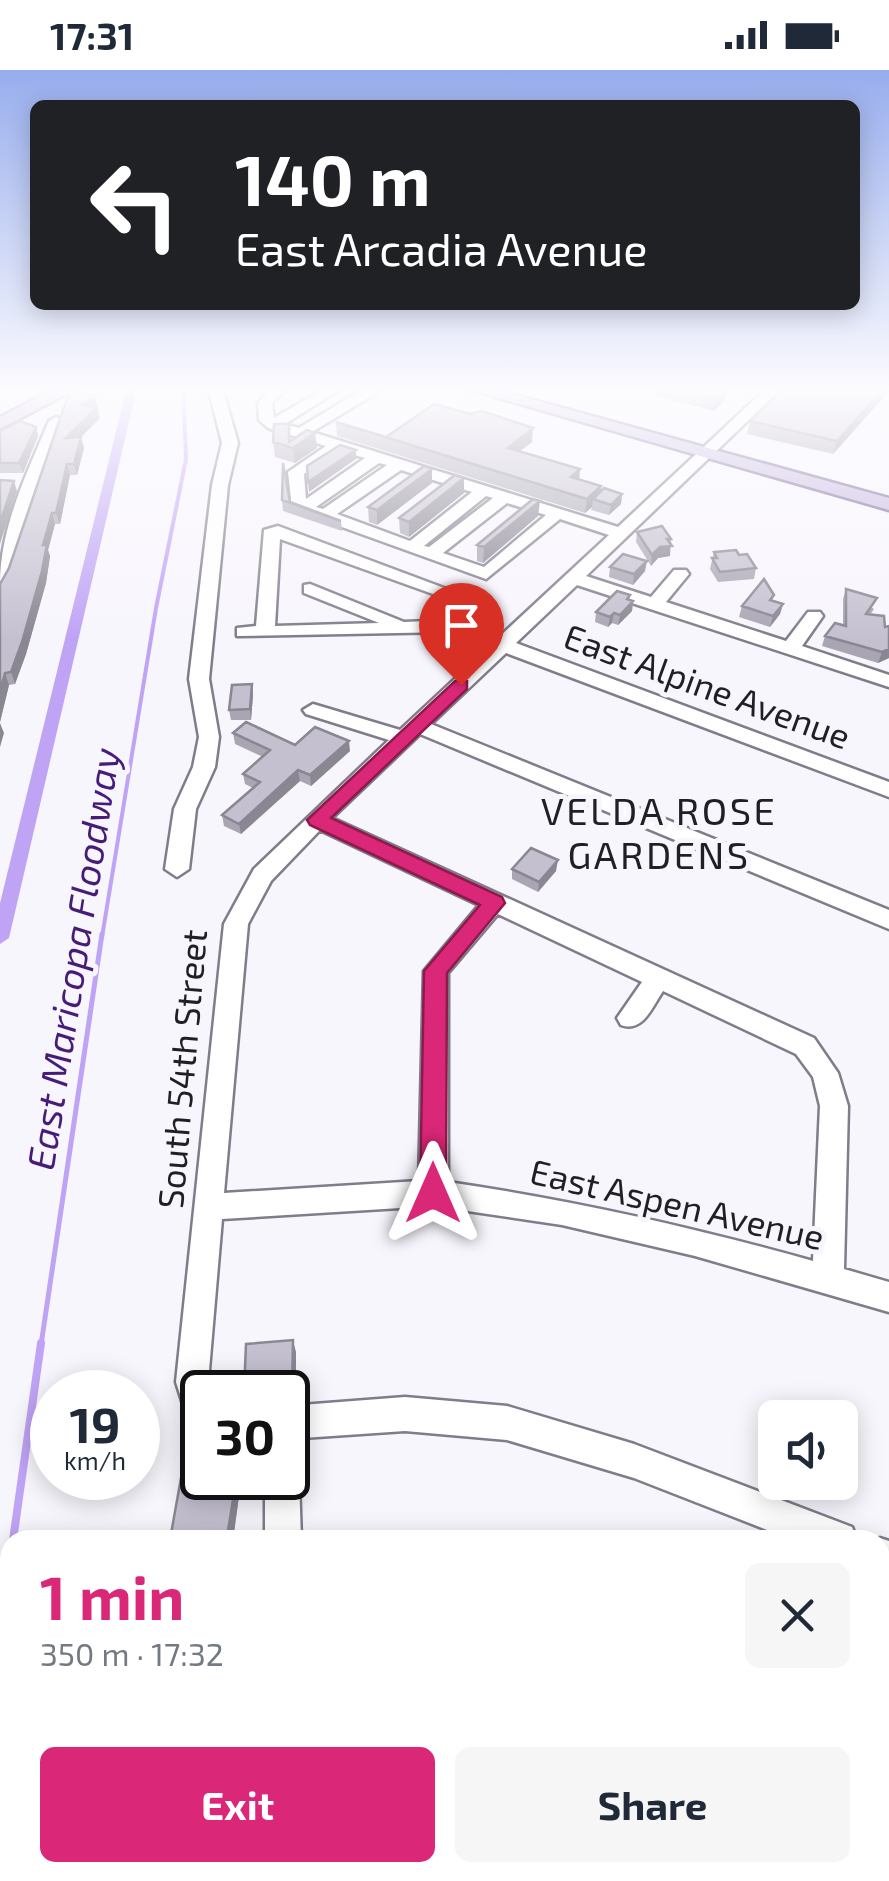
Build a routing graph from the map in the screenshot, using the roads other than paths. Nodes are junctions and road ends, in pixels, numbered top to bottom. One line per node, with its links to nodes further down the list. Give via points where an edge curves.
1 (35, 472): 12 (street)
2 (223, 472): 42 (street, via 198,679 209,736 185,810)
3 (297, 472): 16 (street)
4 (334, 472): 16 (street)
5 (352, 472): 16 (street)
6 (388, 472): 18 (street)
7 (409, 472): 13 (street, via 445,486)
8 (685, 472): 20 (street, South 54th Street)
9 (785, 472): 17 (main road)
10 (806, 472): 14 (main road)
11 (8, 482): 12 (street)
12 (31, 482): 22 (street)
13 (484, 490): 15 (street); 21 (street)
14 (889, 492)
15 (506, 497): 19 (street, via 521,510); 23 (street)
16 (300, 500): 18 (street)
17 (889, 504)
18 (324, 516): 21 (street, via 356,519)
19 (559, 522): 20 (street); 23 (street, via 486,574 464,557); 28 (street)
20 (621, 533): 25 (street, South 54th Street)
21 (412, 547): 23 (street)
22 (5, 549): 26 (street)
23 (431, 554)
24 (680, 574): 29 (street)
25 (573, 578): 29 (street); 35 (street, South 54th Street)
26 (0, 579)
27 (310, 590): 32 (street)
28 (478, 604): 31 (street); 33 (street, via 272,530)
29 (655, 604): 36 (street)
30 (814, 616): 36 (street)
31 (452, 626): 32 (street); 35 (street, East Alpine Avenue)
32 (406, 627): 33 (street)
33 (264, 631): 34 (street)
34 (244, 632)
35 (502, 646): 39 (street, South 54th Street); 40 (street, East Alpine Avenue)
36 (790, 648): 37 (street)
37 (889, 681)
38 (313, 710): 39 (street)
39 (411, 732): 41 (street, South 54th Street); 44 (street)
40 (889, 790)
41 (317, 820): 43 (street); 48 (street, South 54th Street, via 245,894 235,917)
42 (177, 869)
43 (494, 903): 45 (street); 47 (street, via 436,971)
44 (889, 920)
45 (658, 979): 46 (street); 49 (street, via 805,1046 826,1073 834,1106)
46 (630, 1018)
47 (433, 1193): 48 (street, East Aspen Avenue); 49 (street, East Aspen Avenue, via 562,1212)
48 (208, 1207): 51 (street, South 54th Street)
49 (828, 1278): 50 (street, East Aspen Avenue)
50 (889, 1297)
51 (193, 1370)
52 (310, 1422): 55 (street, via 406,1414 507,1422 634,1461)
53 (282, 1500): 54 (street)
54 (283, 1530)
55 (813, 1530)

